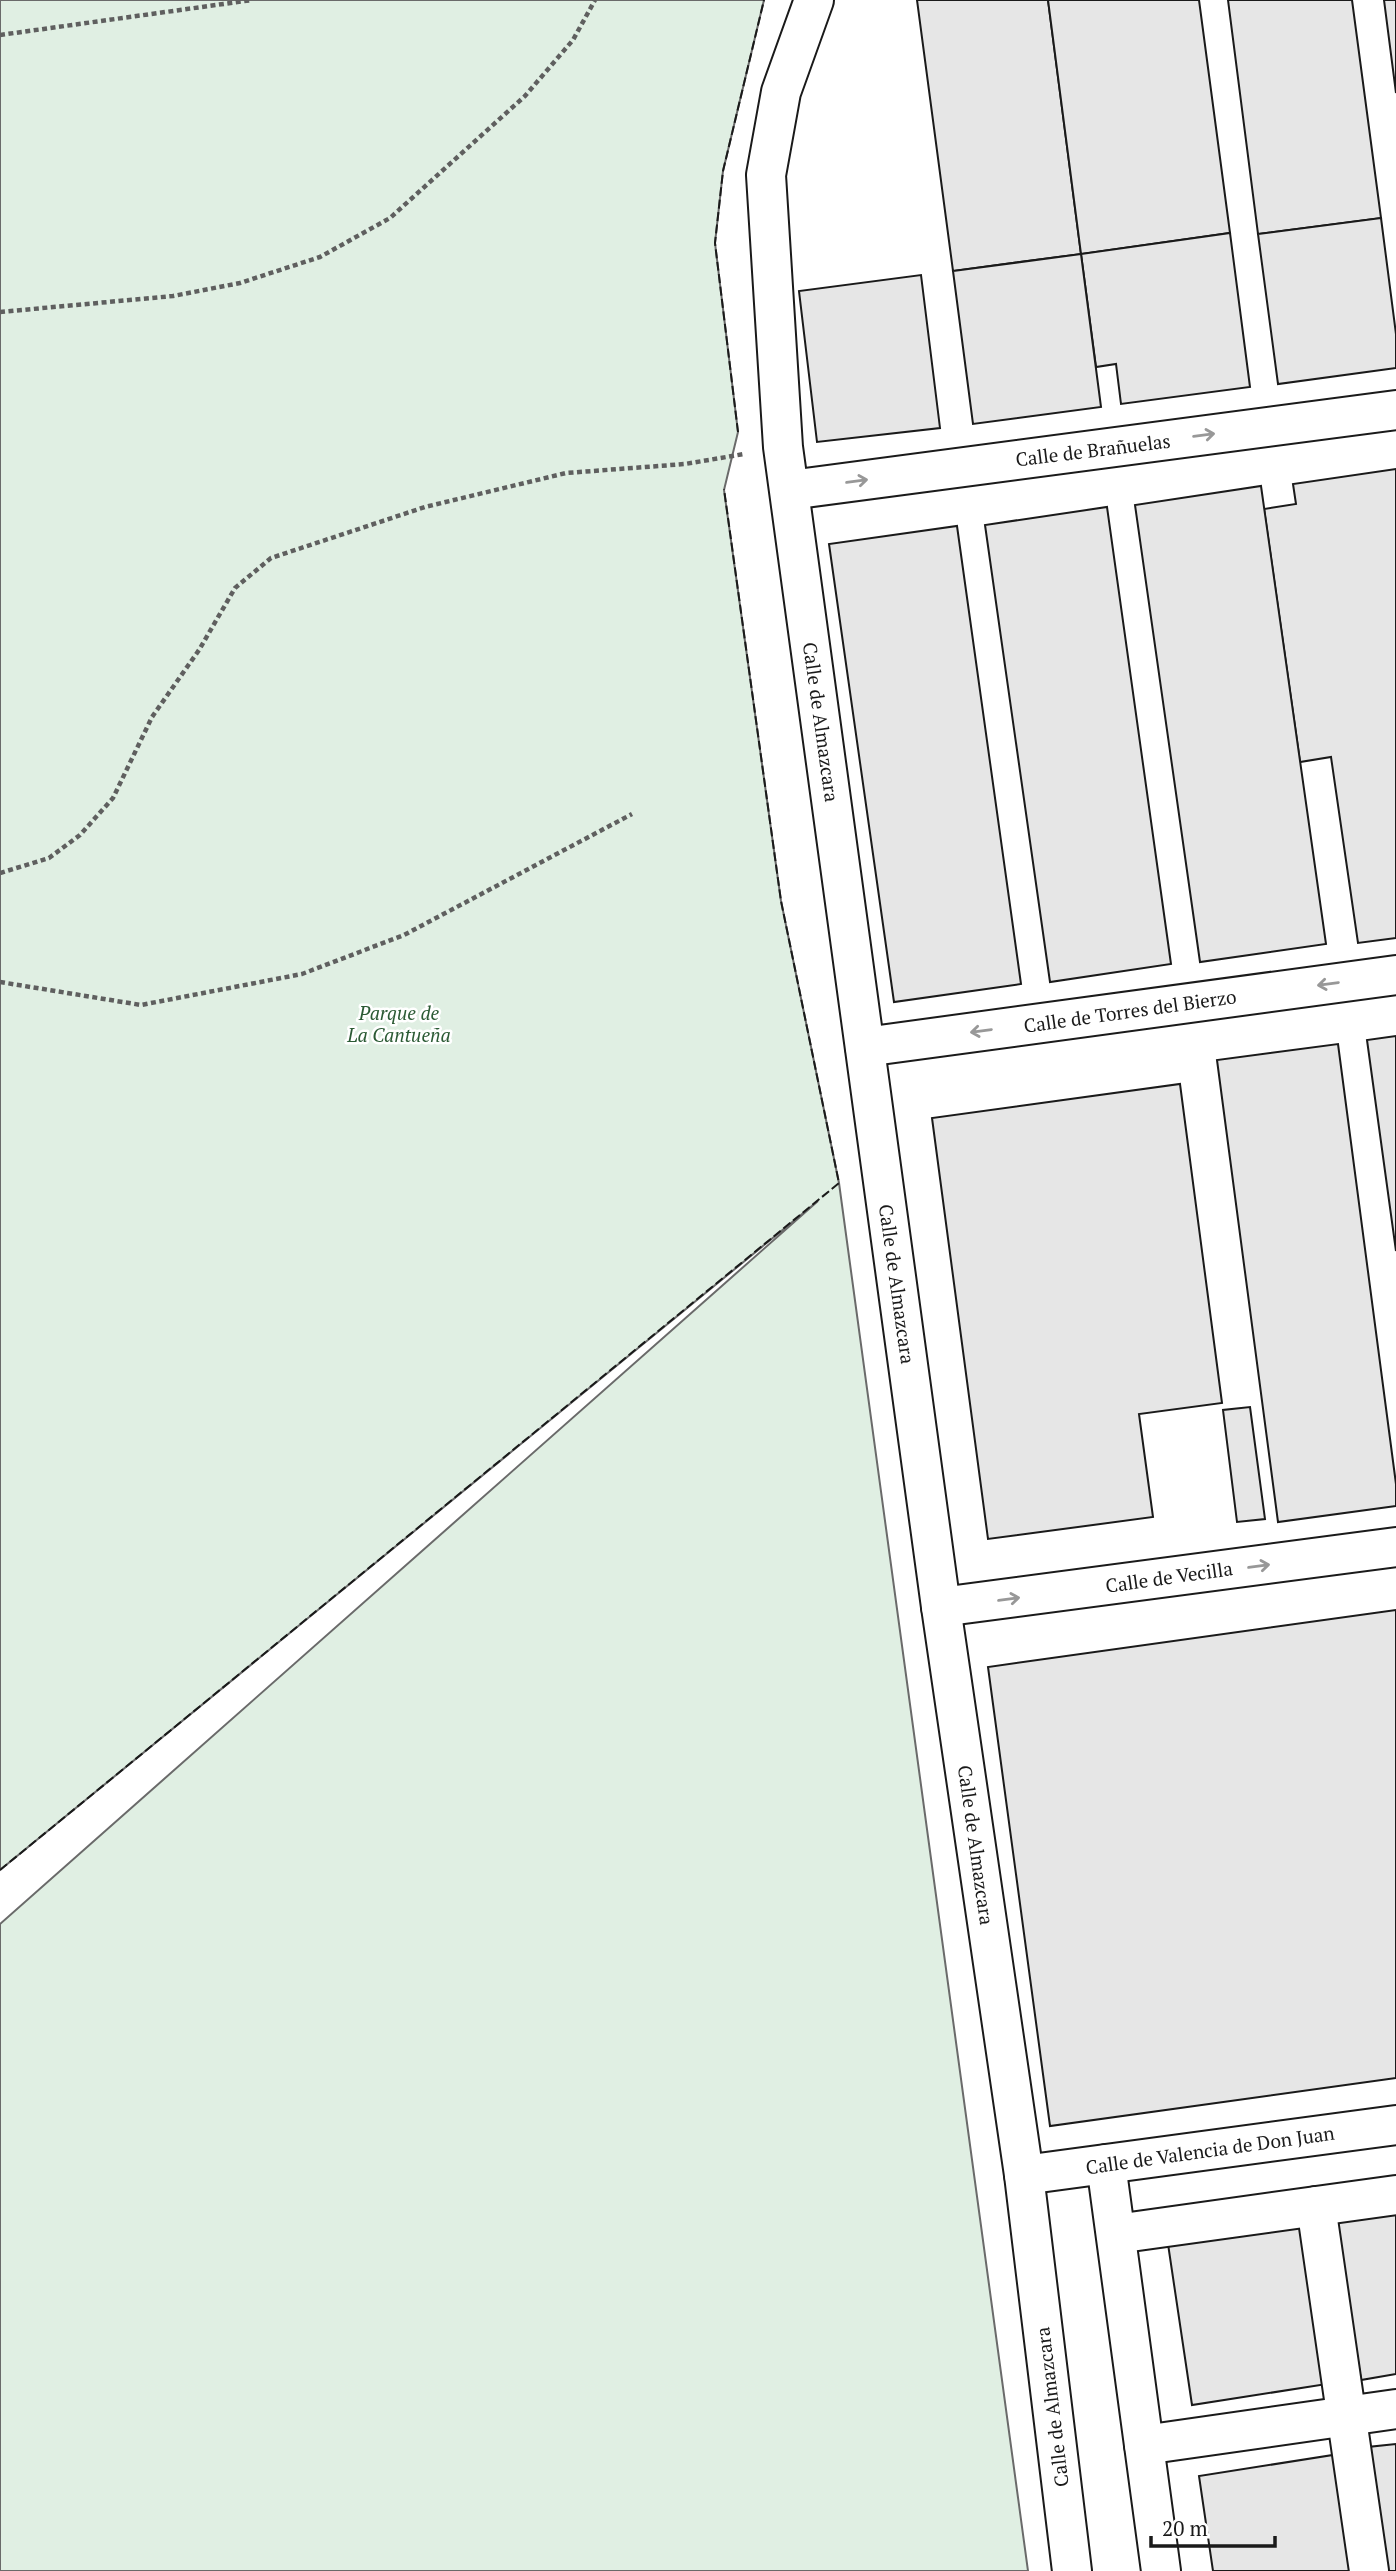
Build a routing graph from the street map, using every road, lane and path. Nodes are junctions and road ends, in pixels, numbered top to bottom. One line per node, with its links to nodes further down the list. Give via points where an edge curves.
1 (252, 0): 4 (path)
2 (595, 0): 5 (path, via 573,40 524,96 390,218 320,257 240,283 173,296)
3 (814, 0): 7 (street, Calle de Almazcara, via 781,92 766,175)
4 (0, 35)
5 (0, 312)
6 (1396, 410): 8 (street, Calle de Brañuelas, one-way to 6)
7 (783, 447): 8 (street, Calle de Almazcara); 10 (path, via 685,464 566,473 425,508 271,558 235,588 152,717 113,798 80,835 49,858)
8 (789, 490): 13 (street, Calle de Almazcara)
9 (632, 814): 12 (path, via 404,935 302,974 141,1005)
10 (0, 873)
11 (1396, 975): 13 (street, Calle de Torres del Bierzo, one-way to 13)
12 (0, 982)
13 (864, 1046): 15 (street, Calle de Almazcara)
14 (1396, 1547): 15 (street, Calle de Vecilla, one-way to 14)
15 (941, 1607): 18 (street, Calle de Almazcara)
16 (1396, 2125): 17 (street, Calle de Valencia de Don Juan)
17 (1106, 2164): 18 (street, Calle de Valencia de Don Juan); 21 (street)
18 (1024, 2175): 25 (street, Calle de Almazcara)
19 (1396, 2195): 20 (street)
20 (1316, 2206): 21 (street); 23 (street)
21 (1116, 2234): 24 (street)
22 (1396, 2409): 23 (street)
23 (1347, 2416): 24 (street); 27 (street)
24 (1144, 2445): 26 (street)
25 (1072, 2571)
26 (1161, 2571)
27 (1369, 2571)

